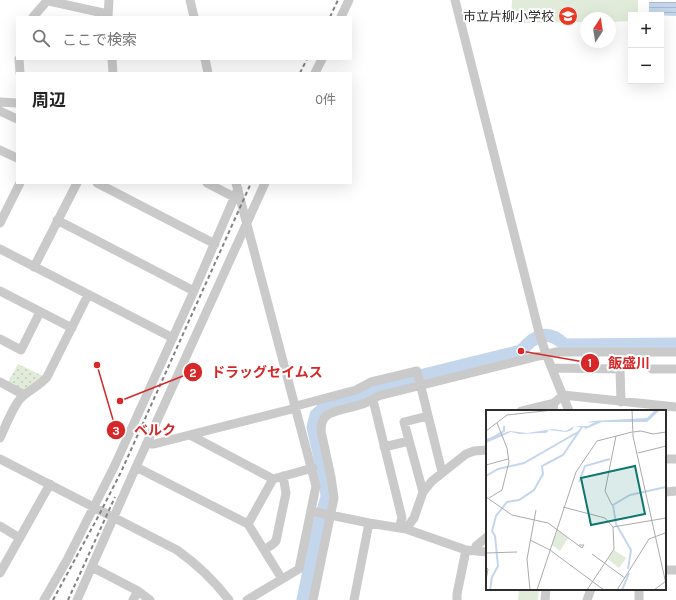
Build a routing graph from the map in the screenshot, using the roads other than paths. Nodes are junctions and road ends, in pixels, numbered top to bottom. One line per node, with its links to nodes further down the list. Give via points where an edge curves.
1 (110, 0): 5 (street)
2 (190, 0): 7 (street)
3 (349, 0): 8 (street)
4 (455, 0): 44 (street)
5 (108, 15): 6 (street, via 50,1)
6 (34, 16)
7 (194, 16)
8 (341, 16)
9 (19, 60): 13 (street)
10 (112, 60): 14 (street)
11 (205, 60): 15 (street)
12 (322, 60): 16 (street)
13 (20, 72)
14 (113, 72)
15 (208, 72)
16 (316, 72)
17 (0, 102): 18 (street)
18 (16, 103)
19 (0, 111): 20 (street)
20 (16, 119)
21 (0, 150): 22 (street)
22 (16, 158)
23 (19, 184): 29 (street)
24 (76, 184): 30 (street)
25 (99, 184): 33 (street)
26 (211, 184): 28 (street)
27 (265, 184): 31 (street)
28 (236, 190): 31 (street); 33 (street)
29 (4, 205): 32 (street)
30 (57, 220): 35 (street); 37 (street)
31 (247, 222): 54 (street, via 292,400); 65 (street)
32 (0, 223)
33 (215, 244): 37 (street)
34 (0, 249): 35 (street)
35 (34, 267): 38 (street)
36 (0, 291): 39 (street)
37 (194, 291): 41 (street)
38 (88, 295): 40 (street); 41 (street)
39 (40, 312): 40 (street); 42 (street, via 21,350)
40 (72, 328): 50 (street, via 47,377)
41 (173, 338): 78 (street)
42 (0, 339)
43 (676, 352): 44 (street)
44 (546, 353): 45 (street); 49 (street)
45 (552, 368): 51 (street); 53 (street, via 620,369)
46 (652, 370): 47 (street)
47 (676, 370)
48 (0, 382): 50 (street)
49 (421, 386): 52 (street, via 378,396); 54 (street, via 417,371 371,382 356,390); 61 (street)
50 (24, 395): 62 (street)
51 (565, 398): 53 (street); 55 (street); 59 (street); 60 (street)
52 (373, 400): 66 (street); 80 (street, via 329,415 321,426 334,498)
53 (621, 402): 56 (street)
54 (296, 407): 63 (street); 70 (street)
55 (554, 407): 58 (street)
56 (634, 407): 57 (street)
57 (676, 407)
58 (529, 410)
59 (560, 410)
60 (569, 410)
61 (428, 416): 64 (street, via 404,422); 71 (street)
62 (1, 431)
63 (190, 435): 65 (street); 73 (street)
64 (409, 441): 66 (street); 76 (street)
65 (146, 444): 69 (street)
66 (384, 447): 85 (street, via 402,518)
67 (486, 450): 71 (street, via 466,454)
68 (0, 459): 74 (street)
69 (136, 467): 81 (street); 83 (street)
70 (312, 468): 72 (street); 79 (street, via 316,486)
71 (442, 472): 76 (street)
72 (283, 476): 73 (street); 89 (street, via 286,493 276,541)
73 (273, 479): 83 (street)
74 (50, 484): 78 (street); 86 (street)
75 (676, 491): 77 (street)
76 (423, 492): 85 (street, via 414,518)
77 (666, 492)
78 (94, 507): 81 (street); 99 (street)
79 (313, 512): 80 (street); 94 (street, via 299,569)
80 (329, 515): 82 (street); 105 (street)
81 (114, 517): 92 (street); 103 (street, via 195,562 212,578)
82 (369, 523): 85 (street); 106 (street)
83 (248, 524): 89 (street)
84 (0, 526): 86 (street)
85 (402, 528): 90 (street)
86 (20, 538): 93 (street)
87 (486, 538): 88 (street)
88 (476, 546)
89 (264, 550): 94 (street)
90 (466, 550): 91 (street); 107 (street)
91 (486, 552)
92 (92, 567): 98 (street); 100 (street)
93 (0, 573)
94 (282, 579): 104 (street)
95 (546, 590): 108 (street)
96 (591, 590): 109 (street)
97 (638, 590): 110 (street)
98 (138, 591): 101 (street); 102 (street)
99 (44, 600)
100 (77, 600)
101 (133, 600)
102 (150, 600)
103 (229, 600)
104 (247, 600)
105 (313, 600)
106 (354, 600)
107 (457, 600)
108 (545, 600)
109 (587, 600)
110 (639, 600)

